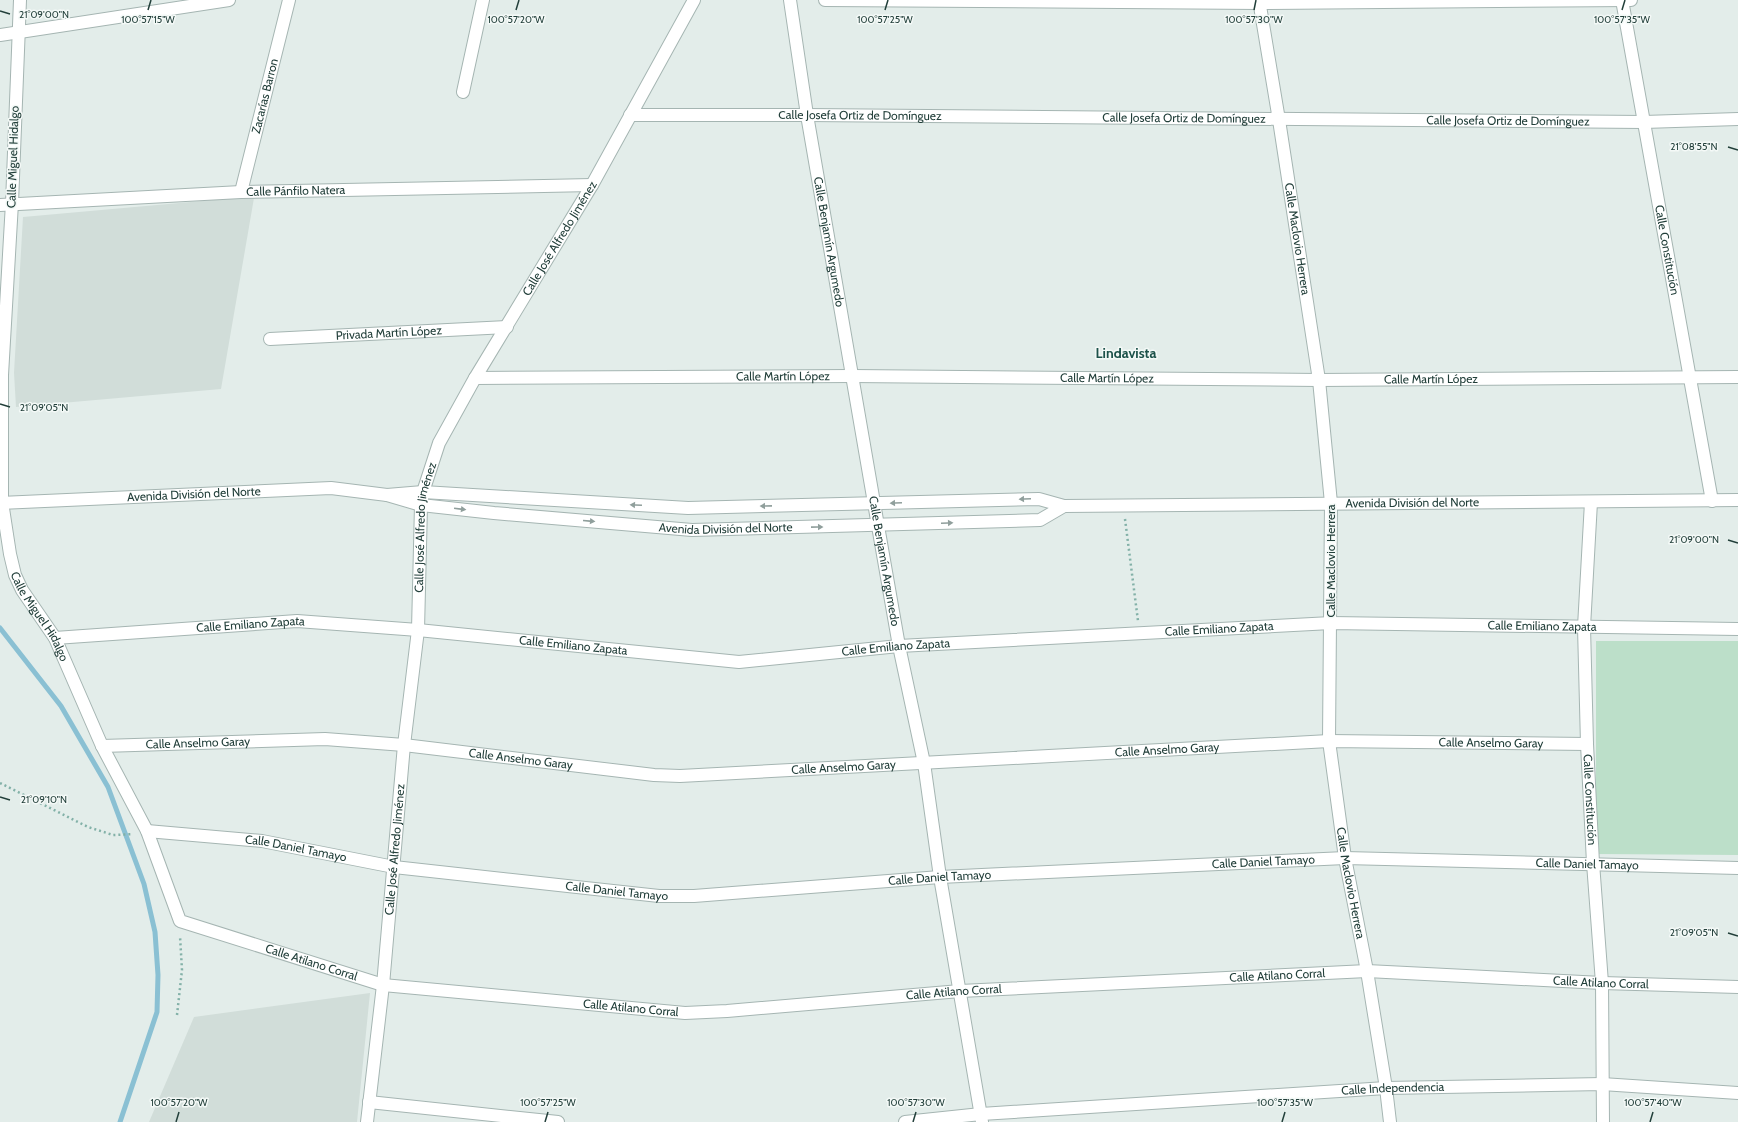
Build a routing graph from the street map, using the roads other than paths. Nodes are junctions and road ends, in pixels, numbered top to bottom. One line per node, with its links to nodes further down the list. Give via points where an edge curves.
1 (20, 0): 11 (street, Calle Miguel Hidalgo)
2 (229, 0): 11 (street)
3 (289, 0): 20 (street, Zacarías Barron)
4 (483, 0): 13 (street)
5 (694, 0): 14 (street, Calle José Alfredo Jiménez)
6 (790, 0): 15 (street, Calle Benjamín Argumedo)
7 (825, 0): 10 (street)
8 (1622, 0): 9 (street); 10 (street); 18 (street, Calle Constitución)
9 (1631, 0)
10 (1259, 2): 17 (street, Calle Maclovio Herrera)
11 (18, 33): 12 (street); 21 (street, Calle Miguel Hidalgo)
12 (0, 36)
13 (463, 92)
14 (630, 115): 15 (street, Calle Josefa Ortiz de Domínguez); 19 (street, Calle José Alfredo Jiménez)
15 (807, 115): 17 (street, Calle Josefa Ortiz de Domínguez); 25 (street, Calle Benjamín Argumedo)
16 (1738, 119): 18 (street, Calle Josefa Ortiz de Domínguez)
17 (1280, 120): 18 (street, Calle Josefa Ortiz de Domínguez); 29 (street, Calle Maclovio Herrera)
18 (1644, 122): 26 (street, Calle Constitución)
19 (592, 185): 20 (street, Calle Pánfilo Natera); 22 (street, Calle José Alfredo Jiménez)
20 (240, 192): 21 (street, Calle Pánfilo Natera)
21 (6, 204): 24 (street, Calle Miguel Hidalgo)
22 (507, 327): 23 (street, Privada Martín López); 28 (street, Calle José Alfredo Jiménez)
23 (270, 340)
24 (1, 376): 34 (street, Calle Miguel Hidalgo)
25 (852, 376): 28 (street, Calle Martín López); 29 (street, Calle Martín López); 37 (street, Calle Benjamín Argumedo)
26 (1690, 377): 27 (street, Calle Martín López); 29 (street, Calle Martín López); 32 (street, Calle Constitución)
27 (1738, 377)
28 (476, 378): 30 (street, Calle José Alfredo Jiménez, via 439,443)
29 (1320, 380): 36 (street, Calle Maclovio Herrera)
30 (423, 492): 31 (street, Avenida División del Norte); 37 (street, Avenida División del Norte, one-way to 30, via 688,508); 38 (street, Calle José Alfredo Jiménez)
31 (387, 495): 34 (street, Avenida División del Norte, via 331,488); 38 (street, Avenida División del Norte)
32 (1712, 500): 33 (street, Avenida División del Norte); 35 (street, Avenida División del Norte)
33 (1738, 500)
34 (1, 502): 45 (street, Calle Miguel Hidalgo, via 15,575 22,590)
35 (1591, 502): 36 (street, Avenida División del Norte); 42 (street, Calle Constitución)
36 (1331, 503): 39 (street, Avenida División del Norte); 41 (street, Calle Maclovio Herrera)
37 (875, 504): 39 (street, Avenida División del Norte, one-way to 37, via 1039,499); 40 (street, Calle Benjamín Argumedo)
38 (421, 505): 40 (street, Avenida División del Norte, one-way to 40, via 692,530); 44 (street, Calle José Alfredo Jiménez)
39 (1064, 506): 40 (street, Avenida División del Norte, one-way to 39, via 1040,520)
40 (878, 526): 46 (street, Calle Benjamín Argumedo)
41 (1331, 623): 42 (street, Calle Emiliano Zapata); 46 (street, Calle Emiliano Zapata); 47 (street, Calle Maclovio Herrera)
42 (1584, 627): 43 (street, Calle Emiliano Zapata); 48 (street, Calle Constitución)
43 (1738, 629)
44 (418, 630): 45 (street, Calle Emiliano Zapata, via 297,620); 46 (street, Calle Emiliano Zapata, via 739,662); 49 (street, Calle José Alfredo Jiménez)
45 (55, 638): 50 (street, Calle Miguel Hidalgo)
46 (899, 646): 51 (street, Calle Benjamín Argumedo)
47 (1329, 741): 48 (street, Calle Anselmo Garay); 51 (street, Calle Anselmo Garay); 53 (street, Calle Maclovio Herrera)
48 (1587, 744): 54 (street, Calle Constitución)
49 (404, 745): 50 (street, Calle Anselmo Garay, via 309,739); 51 (street, Calle Anselmo Garay, via 680,776); 55 (street, Calle José Alfredo Jiménez)
50 (102, 746): 52 (street, Calle Miguel Hidalgo)
51 (924, 763): 57 (street, Calle Benjamín Argumedo)
52 (147, 831): 55 (street, Calle Daniel Tamayo, via 262,841); 58 (street, Calle Miguel Hidalgo)
53 (1345, 858): 54 (street, Calle Daniel Tamayo); 57 (street, Calle Daniel Tamayo); 59 (street, Calle Maclovio Herrera)
54 (1593, 863): 56 (street, Calle Daniel Tamayo); 60 (street, Calle Constitución)
55 (394, 867): 57 (street, Calle Daniel Tamayo, via 659,896 694,896); 61 (street, Calle José Alfredo Jiménez)
56 (1738, 868)
57 (940, 877): 63 (street, Calle Benjamín Argumedo)
58 (180, 921): 61 (street, Calle Atilano Corral)
59 (1367, 971): 60 (street, Calle Atilano Corral); 63 (street, Calle Atilano Corral); 65 (street, Calle Maclovio Herrera)
60 (1602, 983): 62 (street, Calle Atilano Corral); 64 (street, Calle Constitución)
61 (383, 985): 63 (street, Calle Atilano Corral, via 685,1012 727,1011); 67 (street, Calle José Alfredo Jiménez)
62 (1738, 987)
63 (960, 991): 68 (street, Calle Benjamín Argumedo)
64 (1602, 1084): 65 (street, Calle Independencia); 66 (street, Calle Independencia); 73 (street, Calle Constitución)
65 (1386, 1088): 68 (street, Calle Independencia); 72 (street, Calle Maclovio Herrera)
66 (1738, 1093)
67 (370, 1102): 69 (street, Calle José Alfredo Jiménez); 70 (street)
68 (982, 1118): 71 (street, Calle Independencia)
69 (367, 1122)
70 (558, 1122)
71 (905, 1122)
72 (1390, 1122)
73 (1603, 1122)

